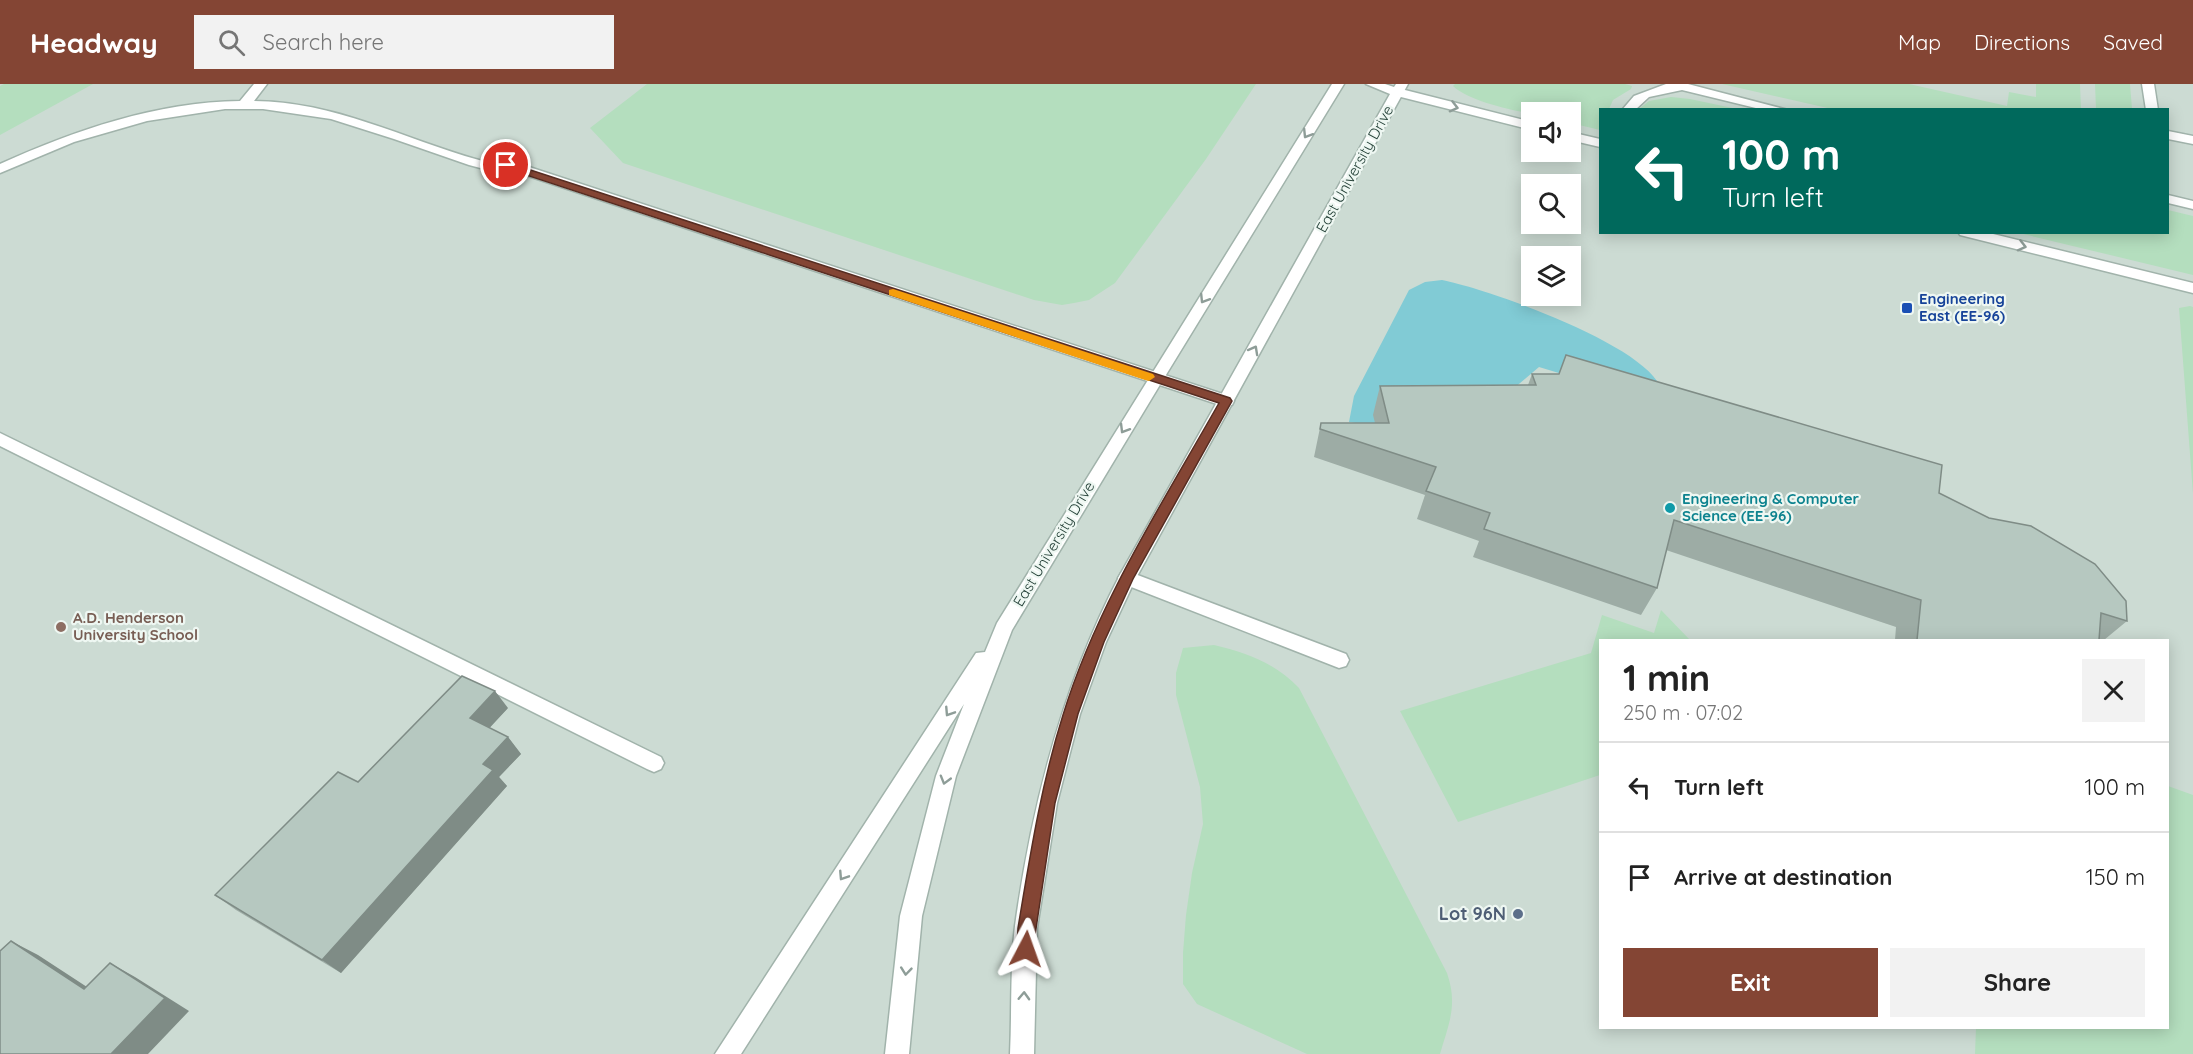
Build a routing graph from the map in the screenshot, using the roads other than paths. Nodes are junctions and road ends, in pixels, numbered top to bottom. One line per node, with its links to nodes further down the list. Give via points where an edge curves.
1 (261, 84): 7 (street)
2 (1338, 84): 21 (street, East University Drive, one-way to 21)
3 (1372, 84): 6 (street)
4 (2148, 84): 10 (street)
5 (1678, 85): 8 (street, via 1646,93); 9 (street)
6 (1399, 88): 11 (street, one-way to 11); 22 (street, East University Drive, one-way to 6)
7 (244, 105): 16 (street, via 175,111 99,131); 21 (street, via 298,109 367,125 489,166 515,166)
8 (1629, 108)
9 (1774, 108)
10 (2152, 108)
11 (1521, 123)
12 (2169, 135): 14 (street)
13 (1581, 139): 15 (street)
14 (2193, 140)
15 (1599, 143)
16 (0, 169)
17 (2169, 199): 18 (street)
18 (2193, 204)
19 (1973, 234): 20 (street, one-way to 20)
20 (2193, 288)
21 (1155, 379): 22 (street); 25 (street, East University Drive, one-way to 25)
22 (1226, 401): 24 (street, East University Drive)
23 (0, 439): 27 (street)
24 (1127, 578): 26 (street); 30 (street, East University Drive, one-way to 24, via 1026,928 1047,803 1070,714)
25 (1004, 628): 28 (street, one-way to 28); 29 (street, East University Drive, one-way to 29, via 946,776 911,916)
26 (1339, 660)
27 (654, 763)
28 (727, 1054)
29 (897, 1054)
30 (1022, 1054)

